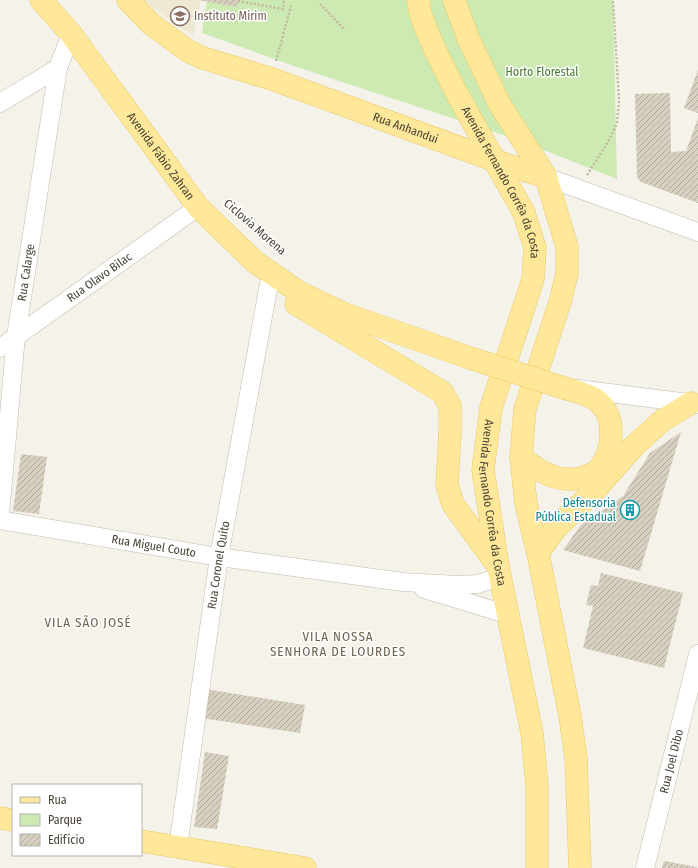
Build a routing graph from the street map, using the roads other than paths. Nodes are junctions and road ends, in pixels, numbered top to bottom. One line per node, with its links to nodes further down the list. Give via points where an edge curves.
1 (41, 0): 5 (main road, Avenida Fábio Zahran)
2 (128, 0): 8 (main road, Rua Anhandui, via 151,24 188,51)
3 (418, 0): 8 (main road, Avenida Fernando Corrêa da Costa, via 434,48)
4 (454, 0): 9 (main road, via 468,38 500,105)
5 (71, 34): 6 (street, Rua Calarge); 10 (main road, Avenida Fábio Zahran)
6 (58, 68): 7 (street); 13 (street, Rua Calarge)
7 (0, 103)
8 (493, 160): 9 (main road, Rua Anhandui); 22 (main road, Avenida Fernando Corrêa da Costa, via 524,213 535,248 533,279 491,408 482,470)
9 (546, 177): 11 (street, Rua Anhandui); 17 (main road, via 566,247 567,274 525,409)
10 (198, 207): 12 (main road, Avenida Fábio Zahran); 13 (street, Rua Olavo Bilac)
11 (698, 232)
12 (271, 279): 15 (main road, bridge, via 342,313); 21 (street, Rua Coronel Quito); 22 (main road, via 301,308 442,392 450,406 447,485 453,504)
13 (16, 336): 14 (street, Rua Olavo Bilac); 18 (street, Rua Calarge)
14 (0, 348)
15 (561, 387): 16 (street); 17 (main road, via 595,399 606,412 611,427 606,458 598,470 583,478 568,480 544,472)
16 (695, 403): 20 (main road, via 663,420 635,445 595,490 555,529)
17 (521, 457): 20 (main road, via 526,504)
18 (0, 515)
19 (0, 520): 21 (street, Rua Miguel Couto)
20 (538, 553): 33 (main road, via 576,758)
21 (219, 557): 23 (street, Rua Miguel Couto); 30 (street, Rua Coronel Quito)
22 (499, 571): 23 (street, Rua Miguel Couto, via 471,585); 24 (main road, Avenida Fernando Corrêa da Costa)
23 (403, 582): 24 (street, Rua Miguel Couto)
24 (509, 616): 32 (main road, Avenida Fernando Corrêa da Costa, via 532,733 537,786)
25 (698, 654): 26 (street, Rua Joel Dibo)
26 (694, 692): 34 (street, Rua Joel Dibo)
27 (0, 818): 28 (main road)
28 (12, 820)
29 (142, 841): 30 (main road)
30 (178, 847): 31 (main road)
31 (305, 868)
32 (537, 868)
33 (580, 868)
34 (645, 868)

